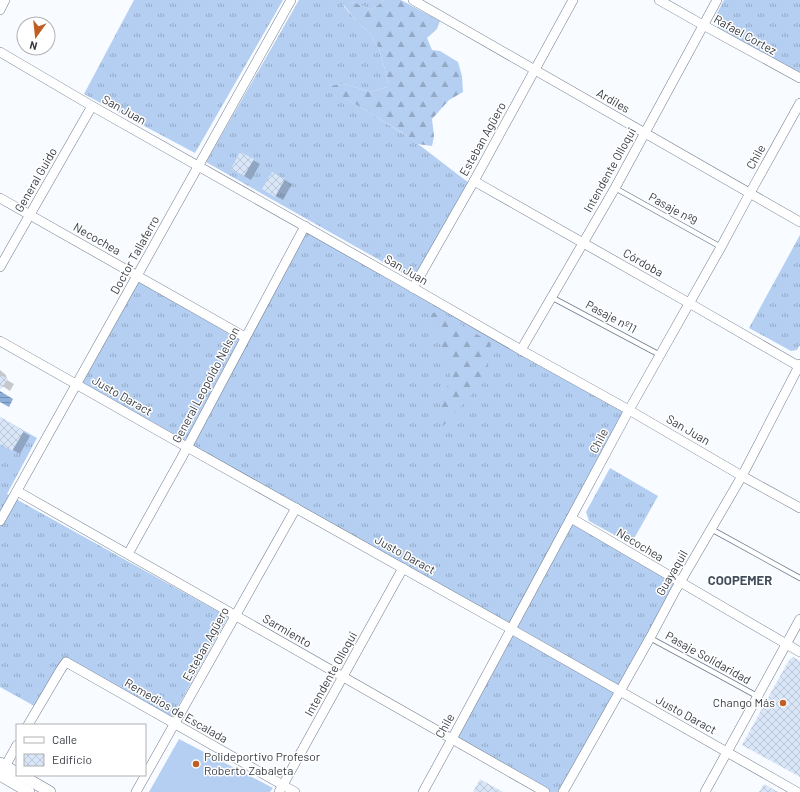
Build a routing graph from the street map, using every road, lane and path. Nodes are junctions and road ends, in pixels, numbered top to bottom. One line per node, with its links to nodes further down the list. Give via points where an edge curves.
1 (5, 0): 8 (street)
2 (291, 0): 16 (street, Doctor Tallaferro)
3 (413, 0): 7 (street, Ardiles)
4 (573, 0): 11 (street, Esteban Agüero)
5 (659, 0): 9 (street, Rafael Cortez)
6 (717, 0): 9 (street, Intendente Olloqui)
7 (429, 4): 11 (street, Ardiles)
8 (0, 10)
9 (703, 25): 12 (street, Rafael Cortez); 15 (street, Intendente Olloqui)
10 (0, 52): 14 (street, San Juan)
11 (535, 70): 15 (street, Ardiles); 17 (street, Esteban Agüero)
12 (800, 78)
13 (800, 103): 19 (street, Chile)
14 (92, 106): 16 (street, San Juan); 21 (street, General Guido)
15 (644, 133): 18 (street, Intendente Olloqui); 19 (street, Ardiles)
16 (197, 165): 23 (street, San Juan); 27 (street, Doctor Tallaferro)
17 (474, 181): 24 (street, Córdoba); 28 (street, Esteban Agüero)
18 (614, 188): 24 (street, Intendente Olloqui); 25 (lane, Pasaje nº9)
19 (750, 193): 22 (street, Ardiles); 25 (street, Chile)
20 (0, 198): 21 (street, Necochea)
21 (30, 215): 26 (street, General Guido); 27 (street, Necochea)
22 (800, 222)
23 (305, 226): 28 (street, San Juan); 31 (street, General Leopoldo Nelson)
24 (583, 242): 29 (street, Intendente Olloqui); 30 (street, Córdoba)
25 (721, 247): 30 (street, Chile)
26 (0, 267)
27 (137, 276): 31 (street, Necochea); 36 (street, Doctor Tallaferro)
28 (413, 288): 33 (street, San Juan)
29 (551, 297): 33 (street, Intendente Olloqui); 34 (lane, Pasaje nº11)
30 (689, 302): 34 (street, Chile); 35 (street, Córdoba)
31 (245, 337): 38 (street, General Leopoldo Nelson)
32 (0, 340): 36 (street, Justo Daract)
33 (521, 350): 37 (street, San Juan)
34 (660, 355): 37 (street, Chile)
35 (800, 366): 39 (street, Guayaquil)
36 (77, 384): 38 (street, Justo Daract); 40 (street, Doctor Tallaferro)
37 (629, 410): 39 (street, San Juan); 43 (street, Chile)
38 (187, 447): 41 (street, Justo Daract); 46 (street, General Leopoldo Nelson)
39 (742, 476): 42 (street, San Juan); 45 (street, Guayaquil)
40 (17, 491): 44 (street, Doctor Tallaferro); 46 (street, Sarmiento)
41 (296, 508): 47 (street, Justo Daract); 50 (street, Esteban Agüero)
42 (800, 508)
43 (571, 518): 49 (street, Necochea); 52 (street, Chile)
44 (0, 522)
45 (711, 528): 48 (lane); 49 (street, Guayaquil)
46 (128, 554): 50 (street, Sarmiento)
47 (403, 568): 52 (street, Justo Daract); 56 (street, Intendente Olloqui)
48 (800, 578)
49 (680, 582): 53 (street, Guayaquil); 54 (street, Necochea)
50 (235, 615): 56 (street, Sarmiento); 59 (street, Esteban Agüero)
51 (800, 619): 54 (street)
52 (511, 629): 57 (street, Justo Daract); 61 (street, Chile)
53 (650, 638): 57 (street, Guayaquil); 58 (lane, Pasaje Solidaridad)
54 (786, 644): 55 (street, Necochea); 58 (street)
55 (800, 652)
56 (343, 677): 61 (street, Sarmiento); 69 (street, Intendente Olloqui)
57 (620, 692): 63 (street, Justo Daract); 76 (street, Guayaquil)
58 (757, 696): 63 (street)
59 (175, 723): 60 (street, Remedios de Escalada, via 66,662); 66 (street, Esteban Agüero); 69 (street, Remedios de Escalada)
60 (29, 724)
61 (452, 739): 74 (street, Chile); 75 (street, Sarmiento)
62 (16, 747): 64 (street)
63 (726, 752): 77 (street); 78 (street, Justo Daract)
64 (1, 771): 65 (street); 70 (street)
65 (16, 773)
66 (146, 774)
67 (23, 776): 71 (street)
68 (145, 776): 72 (street, Esteban Agüero)
69 (281, 789): 73 (street, Remedios de Escalada)
70 (30, 792)
71 (50, 792)
72 (136, 792)
73 (295, 792)
74 (423, 792)
75 (545, 792)
76 (563, 792)
77 (704, 792)
78 (797, 792)

